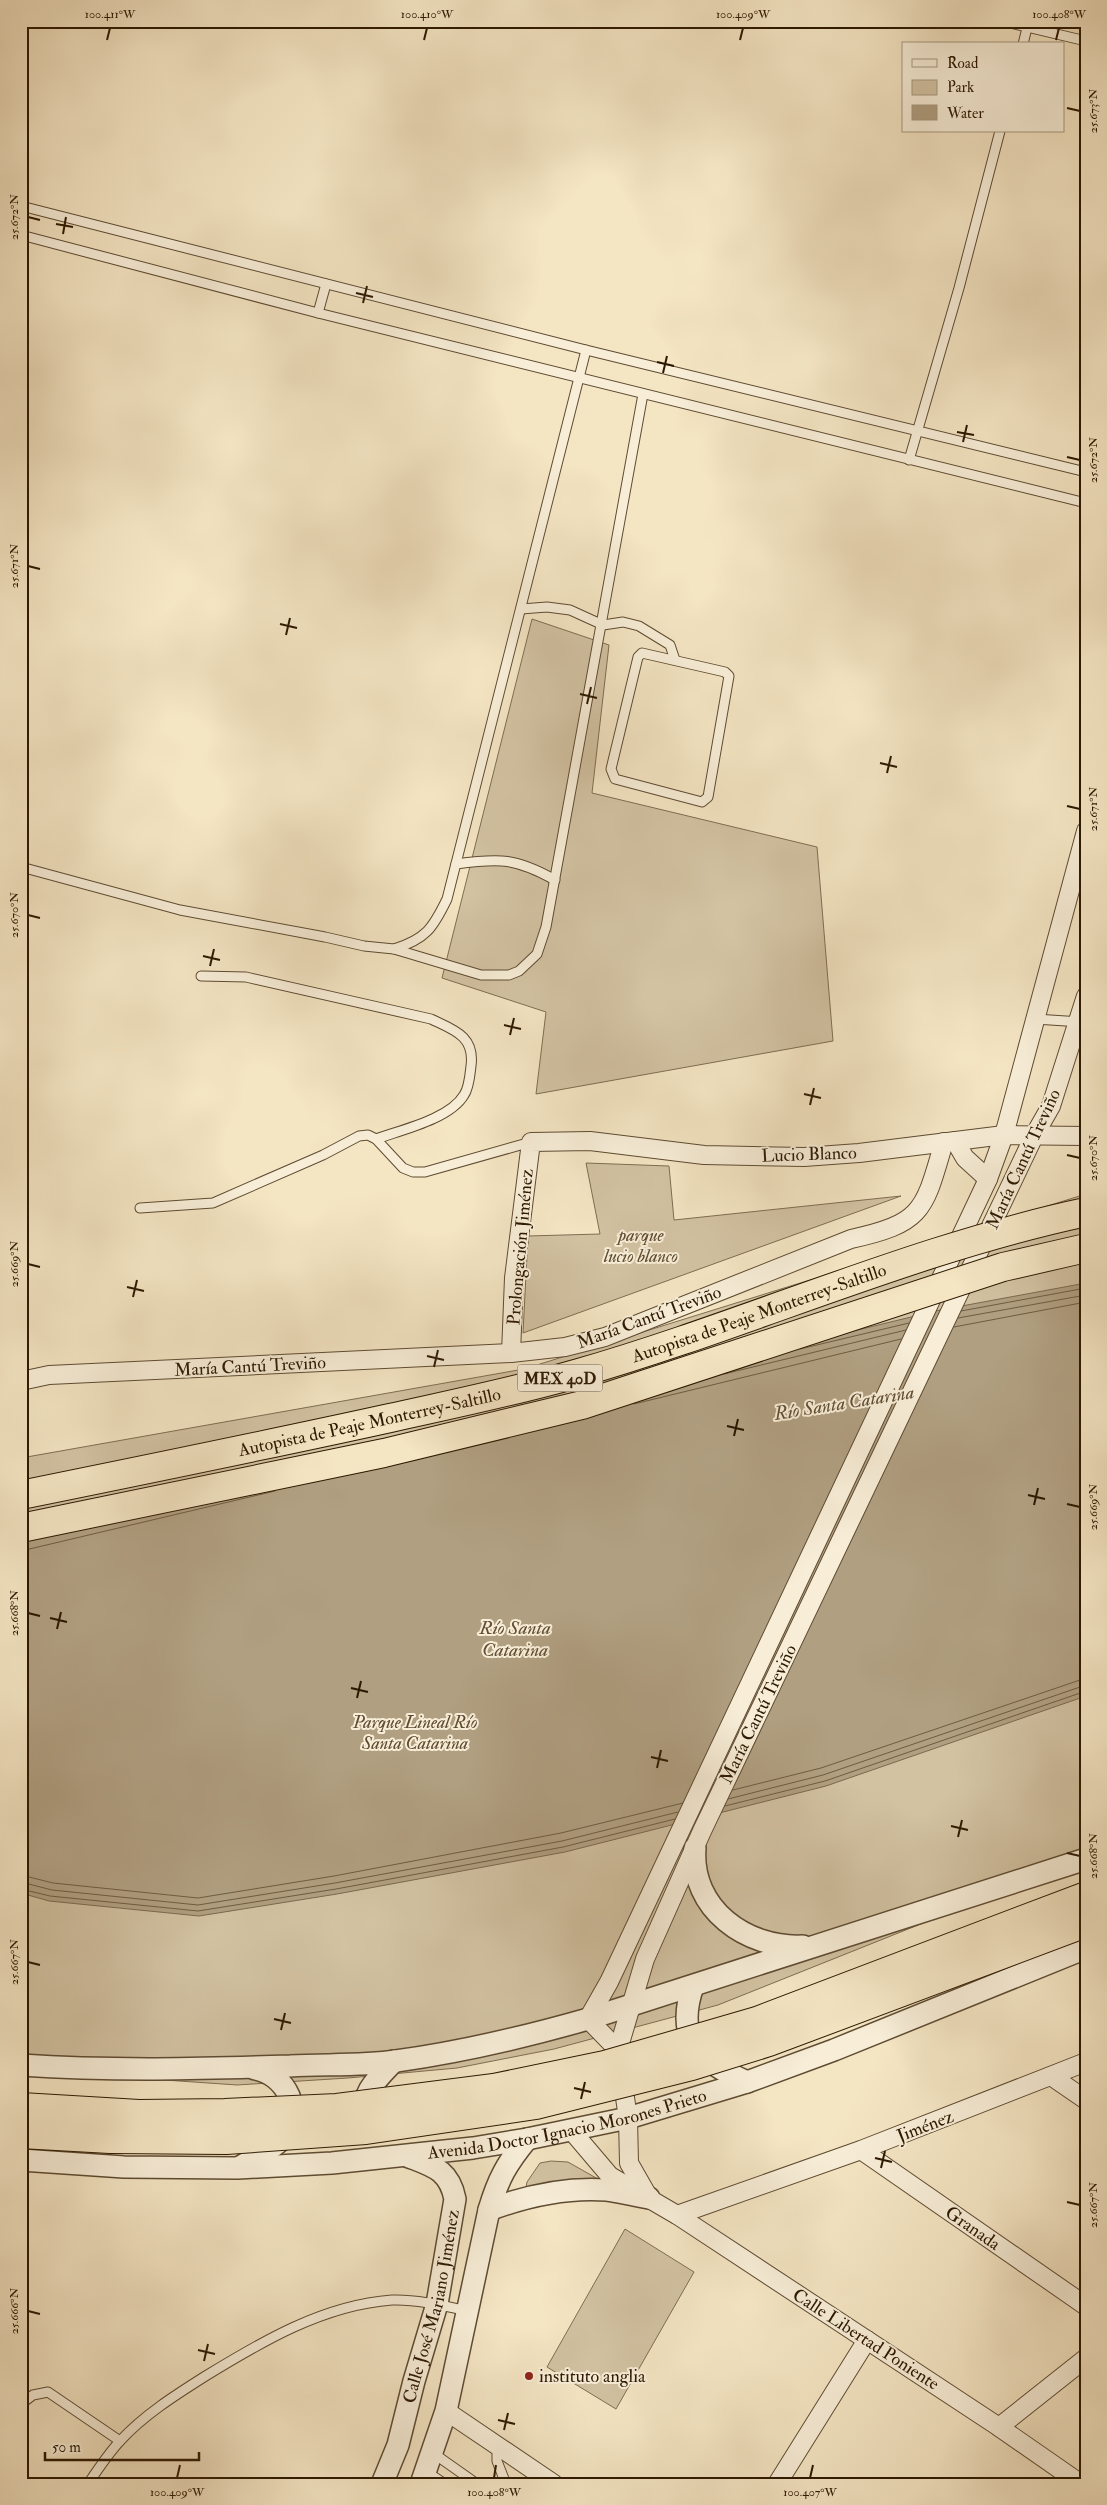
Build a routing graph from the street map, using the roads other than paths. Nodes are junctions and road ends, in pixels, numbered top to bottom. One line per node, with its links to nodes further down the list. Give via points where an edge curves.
1 (1002, 21): 2 (lane)
2 (1028, 28): 3 (lane); 4 (lane)
3 (1086, 41)
4 (1024, 42)
5 (1000, 132): 13 (lane)
6 (21, 206): 8 (lane)
7 (21, 235): 9 (lane)
8 (326, 284): 9 (lane); 10 (lane)
9 (318, 313): 11 (lane)
10 (586, 350): 11 (lane); 13 (lane)
11 (579, 378): 12 (lane); 17 (lane)
12 (643, 394): 14 (lane); 18 (lane)
13 (917, 430): 14 (lane); 15 (lane)
14 (909, 460): 16 (lane)
15 (1086, 472)
16 (1086, 503)
17 (521, 610): 18 (lane, via 547,607 570,610); 21 (lane)
18 (603, 625): 19 (lane, via 623,622 639,626 670,645); 23 (lane)
19 (675, 660): 19 (lane, via 642,654 638,657 610,769 614,779 702,802 708,798 729,676 725,672)
20 (1086, 831): 27 (street, María Cantú Treviño)
21 (456, 864): 23 (lane, via 492,859 510,861 530,866); 24 (lane, via 447,899 438,917 413,943)
22 (21, 867): 24 (lane, via 180,910)
23 (555, 880): 24 (lane, via 537,954 519,971 509,975 481,975)
24 (394, 949)
25 (201, 976): 32 (lane, via 246,977 430,1018 466,1040 473,1051 471,1068 466,1094 458,1104 444,1113)
26 (1086, 996): 28 (street, María Cantú Treviño)
27 (1035, 1019): 28 (lane); 30 (street, María Cantú Treviño)
28 (1082, 1022): 29 (street, María Cantú Treviño, via 1051,1106)
29 (1035, 1134): 30 (street, Lucio Blanco); 31 (street, Lucio Blanco); 43 (street, María Cantú Treviño, bridge)
30 (1004, 1135): 34 (street, Lucio Blanco); 35 (street, María Cantú Treviño)
31 (1086, 1136)
32 (376, 1139): 33 (lane, via 403,1168 413,1172 425,1172); 36 (lane, via 359,1136 213,1203)
33 (531, 1142): 34 (street, Lucio Blanco, via 590,1141 704,1155 754,1156 850,1154); 39 (street, Prolongación Jiménez, via 514,1278)
34 (944, 1143): 35 (street, María Cantú Treviño); 39 (street, María Cantú Treviño, via 908,1207 851,1239 605,1337 565,1347)
35 (988, 1179): 51 (street, María Cantú Treviño, bridge, via 609,1982)
36 (140, 1208)
37 (1086, 1212): 41 (main road, Autopista de Peaje Monterrey-Saltillo / MEX 40D, bridge, via 1028,1225 909,1262 578,1374)
38 (1086, 1248): 42 (main road, Autopista de Peaje Monterrey-Saltillo / MEX 40D, bridge, via 1004,1267 582,1405 384,1453)
39 (511, 1353): 40 (street, María Cantú Treviño, via 49,1375)
40 (21, 1381)
41 (21, 1495)
42 (21, 1528)
43 (699, 1840): 47 (street, via 694,1865 698,1881 724,1921 767,1944); 50 (street, María Cantú Treviño, via 645,1959)
44 (1086, 1860): 47 (street)
45 (1086, 1896): 60 (main road, bridge, via 757,2021 605,2065 494,2088 337,2108 225,2113 139,2114)
46 (1086, 1923): 63 (main road, Avenida Doctor Ignacio Morones Prieto, bridge, via 768,2042 692,2066 536,2105 366,2130 226,2140)
47 (821, 1946): 49 (street)
48 (1086, 1948): 58 (street, Avenida Doctor Ignacio Morones Prieto)
49 (693, 1986): 50 (street); 58 (street, via 687,2005 687,2025 694,2044 706,2060)
50 (630, 2006): 51 (street); 52 (street, María Cantú Treviño)
51 (588, 2019): 52 (street); 53 (street, via 515,2039)
52 (618, 2050): 61 (street)
53 (394, 2061): 56 (street); 66 (street, Calle José Mariano Jiménez, via 371,2086 364,2114 367,2125 378,2138)
54 (1086, 2062): 57 (street, Jiménez)
55 (21, 2065): 56 (street)
56 (248, 2067): 68 (street, via 265,2070 279,2079 288,2092 292,2108 290,2124 283,2138)
57 (1051, 2076): 59 (street); 65 (street, Jiménez)
58 (747, 2082): 61 (street, Avenida Doctor Ignacio Morones Prieto)
59 (1086, 2100)
60 (21, 2107)
61 (628, 2118): 62 (street, Avenida Doctor Ignacio Morones Prieto); 69 (street, via 629,2163)
62 (570, 2130): 64 (street, Avenida Doctor Ignacio Morones Prieto); 69 (street, Calle Libertad Poniente, via 610,2176)
63 (21, 2134)
64 (527, 2139): 66 (street, Avenida Doctor Ignacio Morones Prieto); 70 (street, Calle José Mariano Jiménez, via 509,2160 497,2183)
65 (861, 2150): 71 (street, Jiménez); 73 (street, Granada)
66 (403, 2154): 68 (street, Avenida Doctor Ignacio Morones Prieto, via 332,2163); 72 (street, Calle José Mariano Jiménez, via 436,2167 453,2186 452,2224)
67 (21, 2160): 68 (street, Avenida Doctor Ignacio Morones Prieto, via 124,2167)
68 (238, 2168)
69 (648, 2198): 70 (street, via 606,2190 572,2191 516,2200); 71 (street, Calle Libertad Poniente)
70 (489, 2210): 74 (street, Calle José Mariano Jiménez)
71 (677, 2215): 75 (street, Calle Libertad Poniente)
72 (437, 2304): 74 (lane); 80 (lane, via 393,2300 361,2305 291,2327 223,2365 170,2400); 84 (street, Calle José Mariano Jiménez, via 398,2444)
73 (1086, 2306)
74 (467, 2311): 78 (street, Calle José Mariano Jiménez)
75 (867, 2340): 79 (street, Calle Libertad Poniente); 89 (street)
76 (1086, 2358): 79 (street)
77 (21, 2404): 80 (lane, via 34,2395 48,2392)
78 (446, 2411): 81 (street); 82 (street, Calle José Mariano Jiménez)
79 (999, 2427): 90 (street, Calle Libertad Poniente)
80 (120, 2441): 83 (lane)
81 (497, 2445): 87 (lane, via 497,2461); 88 (street)
82 (427, 2469): 85 (lane); 86 (lane)
83 (88, 2484)
84 (382, 2484)
85 (445, 2484)
86 (476, 2484)
87 (506, 2484)
88 (554, 2484)
89 (777, 2484)
90 (1082, 2484)

